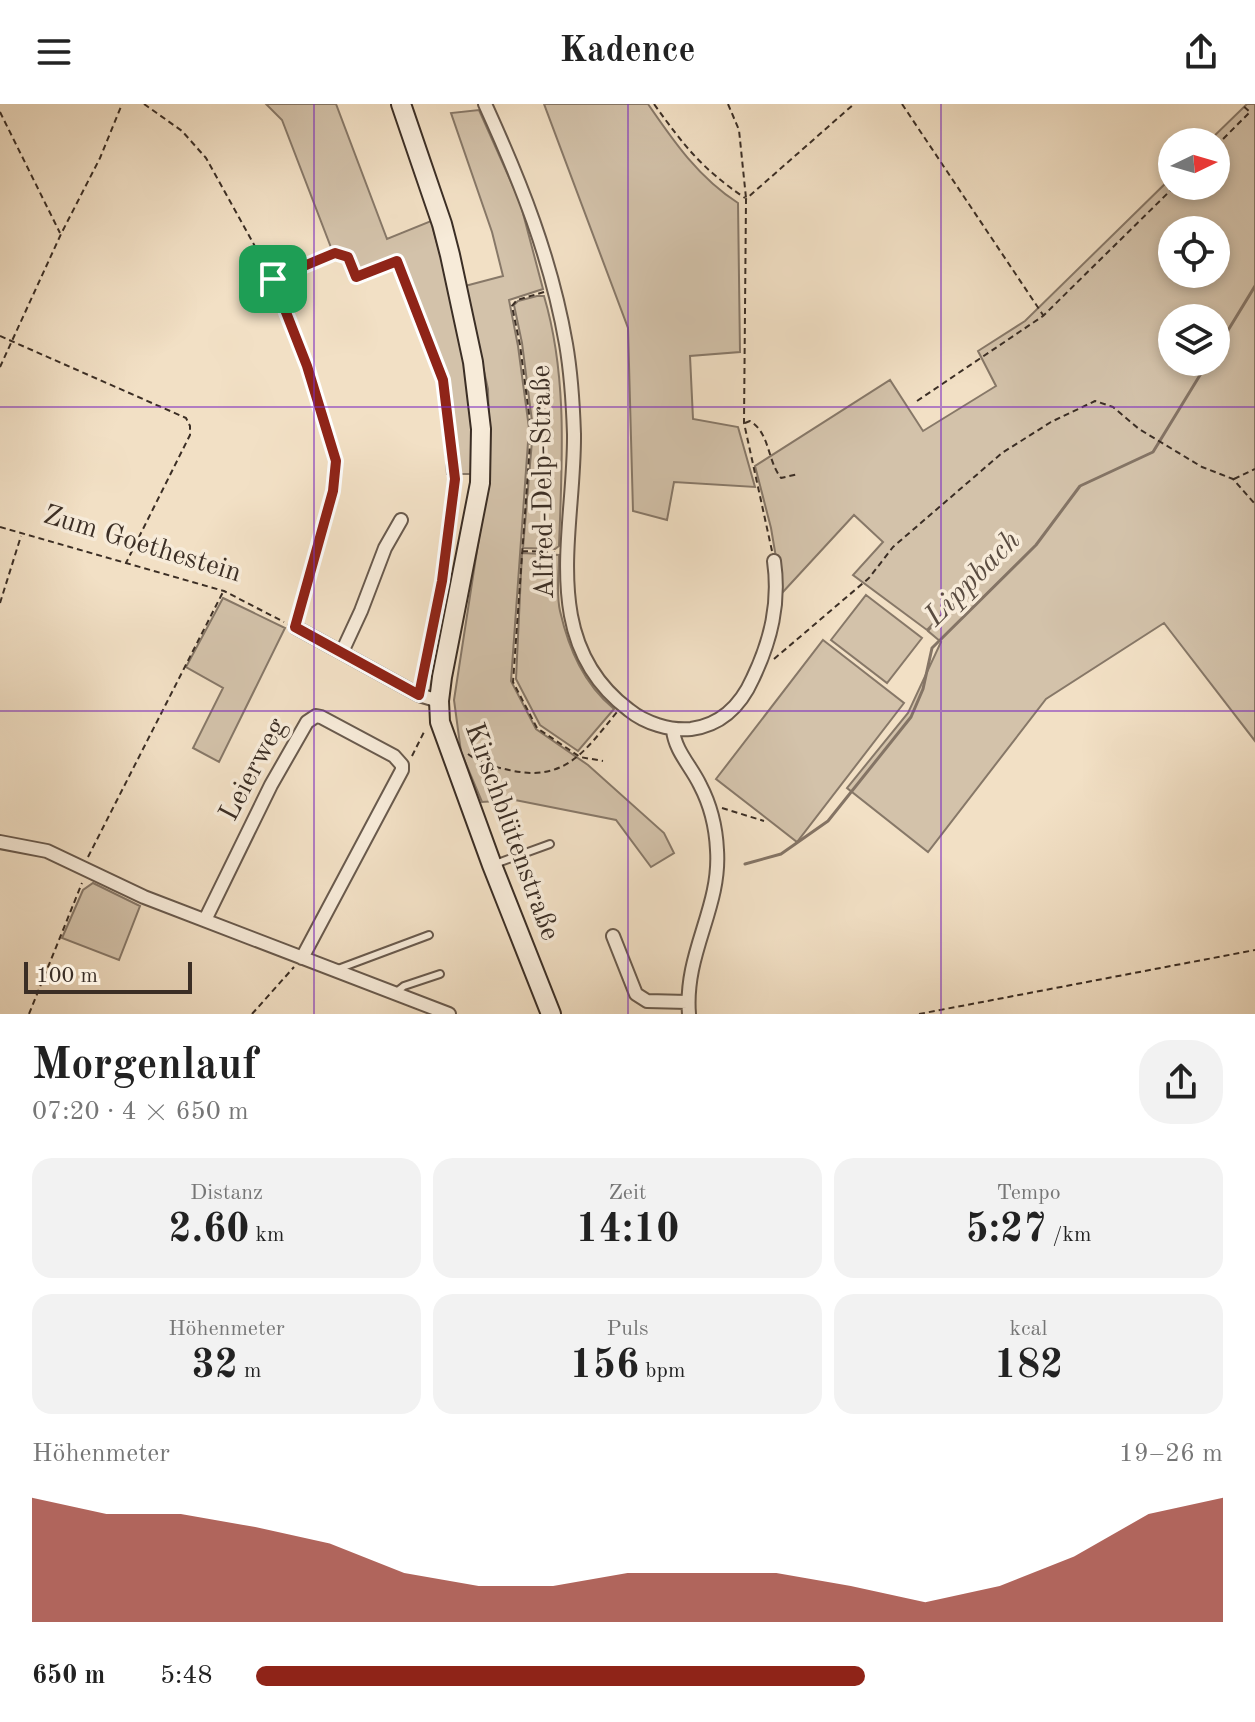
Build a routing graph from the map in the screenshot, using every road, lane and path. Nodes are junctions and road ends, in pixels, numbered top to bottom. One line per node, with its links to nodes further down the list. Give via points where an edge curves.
1 (122, 104): 14 (path)
2 (144, 104): 15 (path, via 182,131 206,158)
3 (401, 104): 40 (main road, Kirschblütenstraße, via 450,255 481,429 480,483)
4 (485, 104): 16 (street, Alfred-Delp-Straße, via 529,203)
5 (654, 104): 12 (path, via 692,156)
6 (728, 104): 12 (path, via 739,130)
7 (854, 104): 12 (path)
8 (902, 104): 17 (path)
9 (1241, 104): 11 (path, via 1250,112)
10 (0, 112): 14 (path)
11 (1230, 132)
12 (746, 199): 22 (path)
13 (1161, 200): 17 (path)
14 (61, 234): 19 (path)
15 (273, 279): 36 (path, via 336,461 333,491); 39 (path, via 335,253 348,257 356,277 397,261 443,380 455,479)
16 (553, 289): 30 (path, via 512,306 531,429); 31 (street, Alfred-Delp-Straße, via 566,344 574,434)
17 (1043, 316): 21 (path)
18 (0, 336): 19 (path)
19 (12, 342): 20 (path); 33 (path, via 186,418 190,435)
20 (0, 367)
21 (917, 401)
22 (744, 423): 24 (path, via 759,426 781,478); 32 (path)
23 (1255, 469): 25 (path)
24 (798, 474)
25 (1233, 479): 26 (path); 38 (path, via 1202,467 1113,407 1095,401 1002,453)
26 (1255, 504)
27 (401, 520): 37 (street)
28 (0, 527): 29 (path, Zum Goethestein)
29 (22, 534): 33 (path, Zum Goethestein); 35 (path)
30 (520, 551): 31 (path); 45 (path, via 513,682 537,728)
31 (567, 552): 41 (street, Alfred-Delp-Straße, via 567,601 581,649 593,675)
32 (774, 561): 43 (street, via 773,626 743,696 710,724)
33 (125, 564): 34 (path, Zum Goethestein)
34 (224, 591): 36 (path, Zum Goethestein); 53 (path)
35 (0, 603)
36 (295, 627): 37 (street)
37 (342, 652): 39 (street)
38 (773, 660)
39 (419, 695): 40 (street)
40 (439, 701): 42 (main road, Kirschblütenstraße)
41 (622, 705): 43 (street, Alfred-Delp-Straße); 45 (path)
42 (440, 722): 47 (path, via 429,725); 52 (main road, Kirschblütenstraße)
43 (673, 730): 48 (street)
44 (468, 754): 45 (path, via 497,768 531,774 562,768)
45 (580, 757): 46 (path)
46 (603, 761)
47 (402, 765): 54 (street, Leierweg, via 321,717 307,722); 58 (street, via 401,777)
48 (709, 809): 49 (path); 62 (street, via 717,870 693,957)
49 (764, 821)
50 (0, 842): 53 (street, via 47,851)
51 (550, 844): 52 (lane)
52 (492, 865): 66 (main road, Kirschblütenstraße)
53 (85, 871): 54 (street); 63 (path)
54 (205, 920): 58 (street)
55 (429, 935): 59 (lane)
56 (613, 936): 62 (street, via 641,999)
57 (1255, 950): 67 (path)
58 (302, 958): 59 (street); 64 (path)
59 (335, 970): 61 (street)
60 (440, 974): 61 (lane)
61 (395, 993): 65 (street)
62 (688, 1008)
63 (29, 1014)
64 (252, 1014)
65 (449, 1014)
66 (551, 1014)
67 (919, 1014)

